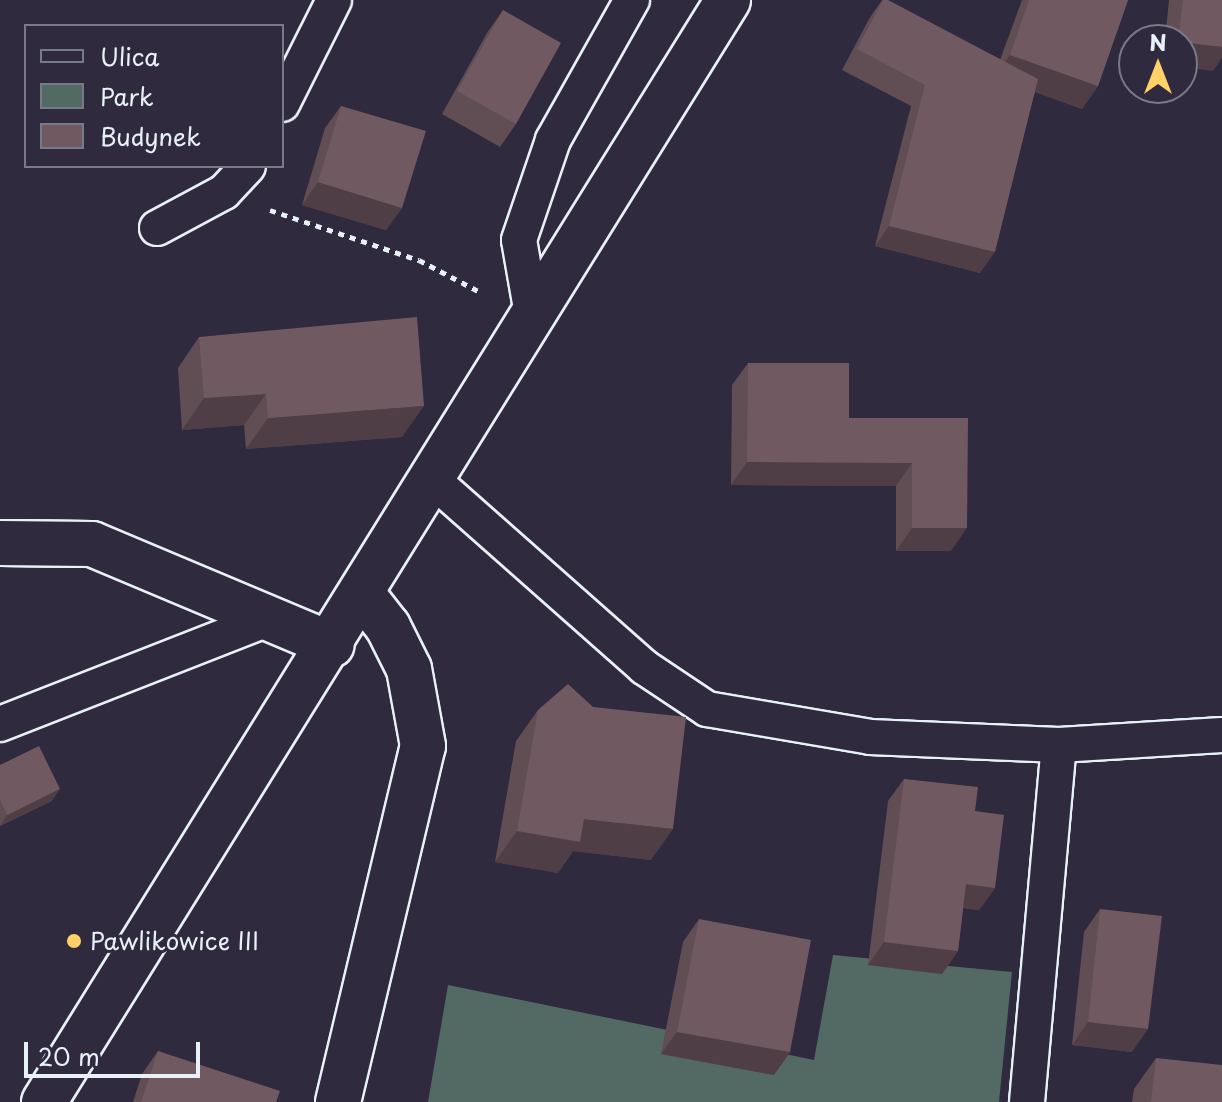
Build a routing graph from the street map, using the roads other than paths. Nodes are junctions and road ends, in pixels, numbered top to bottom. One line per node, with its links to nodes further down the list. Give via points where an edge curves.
1 (334, 0): 4 (lane)
2 (632, 0): 7 (lane, via 553,140 519,240)
3 (728, 0): 7 (main road)
4 (284, 100)
5 (246, 168): 6 (lane, via 224,192)
6 (157, 228)
7 (533, 320): 8 (main road)
8 (434, 481): 10 (main road); 15 (lane, via 644,667 707,709 870,737)
9 (0, 543): 11 (main road, via 92,544)
10 (363, 595): 12 (main road); 17 (main road, via 388,627 409,669 423,746)
11 (268, 619): 12 (main road); 13 (lane)
12 (332, 645): 16 (main road)
13 (0, 724)
14 (1222, 735): 15 (lane)
15 (1059, 745): 18 (lane)
16 (44, 1102)
17 (338, 1102)
18 (1027, 1102)

